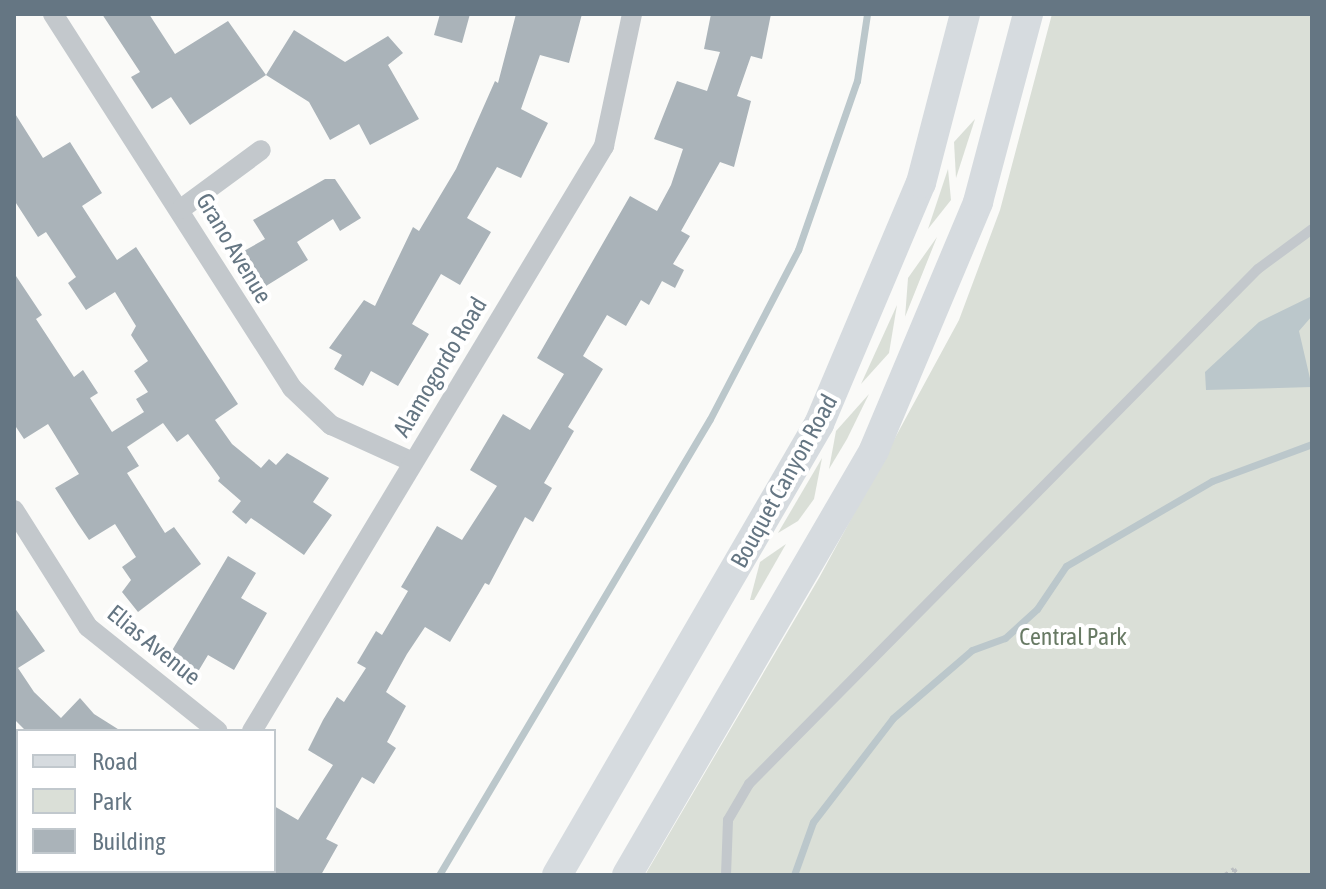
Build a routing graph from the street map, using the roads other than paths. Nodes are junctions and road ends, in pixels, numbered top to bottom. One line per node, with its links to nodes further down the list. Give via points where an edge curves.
1 (53, 14): 6 (street, Grano Avenue)
2 (632, 14): 8 (street, Alamogordo Road, via 604,146)
3 (965, 14): 12 (main road, Bouquet Canyon Road, via 921,183 819,424)
4 (1028, 14): 13 (main road, via 978,202 874,450)
5 (261, 150): 6 (street)
6 (181, 209): 8 (street, Grano Avenue, via 292,388 331,425)
7 (1312, 229): 14 (lane, via 1258,269 749,784 728,820)
8 (413, 462): 11 (street, Alamogordo Road)
9 (14, 510): 10 (street, Elias Avenue, via 88,627)
10 (216, 729)
11 (253, 729)
12 (557, 875)
13 (627, 875)
14 (726, 875)

